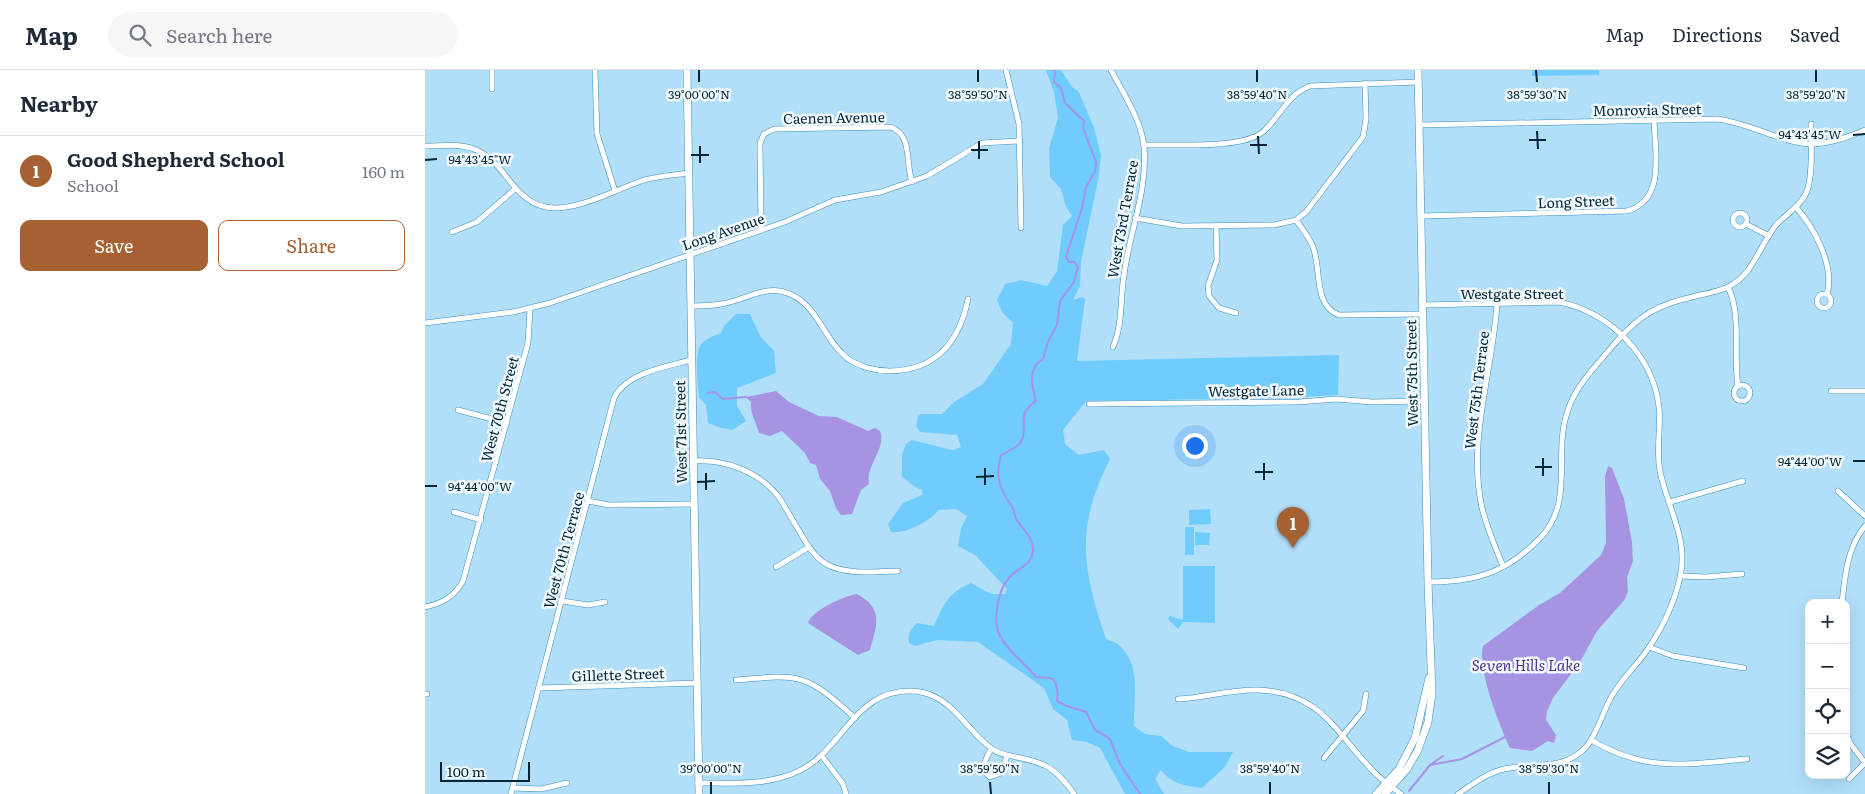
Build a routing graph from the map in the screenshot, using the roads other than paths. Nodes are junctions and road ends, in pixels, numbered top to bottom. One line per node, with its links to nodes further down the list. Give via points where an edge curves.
1 (492, 70): 9 (street)
2 (595, 70): 21 (street, via 597,134)
3 (687, 70): 18 (main road, West 71st Street)
4 (1006, 70): 14 (street)
5 (1111, 70): 16 (street, West 73rd Terrace)
6 (1418, 70): 7 (main road, West 75th Street)
7 (1419, 82): 8 (street); 12 (main road, West 75th Street)
8 (1365, 83): 16 (street, via 1318,84 1301,89 1263,132 1248,140); 25 (street, via 1363,137 1306,212)
9 (492, 88)
10 (1654, 120): 12 (street, Monrovia Street); 15 (street, Monrovia Street, via 1729,120); 23 (street, Long Street, via 1655,182 1649,198 1634,209)
11 (1811, 124): 15 (street)
12 (1419, 125): 23 (main road, West 75th Street)
13 (1865, 130): 15 (street, Monrovia Street, via 1833,142)
14 (1020, 141): 19 (street, Long Avenue, via 982,143 939,171); 28 (street)
15 (1811, 144): 22 (street, via 1808,188)
16 (1144, 145): 24 (street, West 73rd Terrace, via 1143,179)
17 (425, 146): 20 (street, via 462,146 483,153)
18 (689, 173): 21 (street, via 661,176); 32 (main road, West 71st Street)
19 (911, 182): 29 (street, Long Avenue, via 881,192 835,200); 29 (street, Caenen Avenue, via 905,139 891,127 774,129 764,134 760,143)
20 (515, 189): 21 (street, via 529,201 557,208); 30 (street, via 477,222)
21 (615, 191)
22 (1796, 207): 31 (street); 34 (street, via 1818,240 1829,285)
23 (1421, 216): 37 (main road, West 75th Street)
24 (1135, 218): 27 (street, via 1182,226); 44 (street, West 73rd Terrace, via 1124,274 1119,329)
25 (1296, 220): 27 (street, via 1274,225); 41 (street, via 1313,248 1323,303 1332,313 1339,316)
26 (1746, 224): 31 (street)
27 (1216, 226): 40 (street, via 1217,260 1208,286 1209,296 1219,308)
28 (1021, 228)
29 (761, 230): 32 (street, Long Avenue)
30 (452, 232)
31 (1769, 236): 33 (street, via 1750,269)
32 (691, 255): 38 (main road, West 71st Street); 39 (street, Long Avenue)
33 (1728, 287): 43 (street, via 1665,304 1645,315); 46 (street, via 1734,306)
34 (1827, 294)
35 (968, 299): 38 (street, via 957,333 946,349 930,362 902,371 879,371 847,358 805,302 789,293 764,290 723,304)
36 (1497, 303): 37 (street, Westgate Street); 43 (street, Westgate Street, via 1572,305 1595,315); 64 (street, West 75th Terrace, via 1481,411 1478,470 1482,509)
37 (1422, 304): 41 (main road, West 75th Street)
38 (691, 306): 45 (main road, West 71st Street)
39 (530, 309): 42 (street, Long Avenue); 52 (street, West 70th Street, via 530,336)
40 (1236, 313)
41 (1422, 314): 49 (main road, West 75th Street)
42 (425, 323)
43 (1622, 336): 57 (street, Westgate Street, via 1642,358 1654,384 1659,416 1658,461); 64 (street, via 1580,385 1567,413 1562,438 1562,494 1551,523 1538,540)
44 (1113, 347)
45 (691, 360): 53 (main road, West 71st Street); 56 (street, West 70th Terrace, via 630,380 619,388)
46 (1738, 386)
47 (1831, 391): 48 (street)
48 (1865, 391)
49 (1424, 401): 50 (street, Westgate Lane, via 1336,399); 69 (main road, West 75th Street)
50 (1089, 404)
51 (458, 410): 52 (street)
52 (507, 423): 61 (street, West 70th Street)
53 (693, 461): 58 (main road, West 71st Street); 63 (street, via 722,461 762,482 778,497)
54 (1743, 481): 57 (street)
55 (1838, 491): 60 (street)
56 (588, 501): 58 (street, via 609,505); 71 (street, West 70th Terrace)
57 (1670, 502): 68 (street, Westgate Street, via 1680,537)
58 (694, 504): 77 (main road, West 71st Street)
59 (454, 512): 61 (street)
60 (1865, 516)
61 (481, 520): 73 (street, West 70th Street, via 463,581 452,596)
62 (1865, 526): 70 (street, via 1848,558)
63 (809, 547): 65 (street); 66 (street, via 825,564 838,568)
64 (1503, 566): 69 (street, via 1466,581)
65 (776, 567)
66 (898, 571)
67 (1741, 574): 68 (street)
68 (1681, 576): 74 (street, via 1665,619)
69 (1427, 582): 94 (main road, West 75th Street, via 1432,693 1425,731 1413,760)
70 (1843, 599)
71 (562, 601): 72 (street, via 588,605); 78 (street, West 70th Terrace)
72 (605, 602)
73 (425, 607)
74 (1649, 647): 75 (street, via 1673,656); 84 (street, via 1618,686)
75 (1744, 668)
76 (736, 680): 81 (street, via 801,678 827,693)
77 (697, 683): 78 (street, Gillette Street); 93 (main road, West 71st Street)
78 (539, 688): 95 (street, West 70th Terrace)
79 (1365, 694): 83 (street, via 1363,711)
80 (1178, 699): 83 (street, via 1256,690 1284,694 1319,711 1335,724)
81 (855, 718): 85 (street, via 866,705 881,696 904,691 925,693 946,703); 86 (street)
82 (1847, 734): 90 (street)
83 (1342, 735): 88 (street); 94 (street)
84 (1591, 740): 89 (street, via 1618,755 1654,764); 102 (street, via 1571,759 1557,764 1503,769 1483,777)
85 (991, 749): 87 (street); 87 (street, via 983,766 991,777 1001,773)
86 (822, 756): 93 (street, via 801,770 770,781); 97 (street, via 843,784)
87 (1007, 756): 98 (street, via 1048,766 1062,777)
88 (1324, 758)
89 (1747, 759)
90 (1865, 763): 91 (street)
91 (1850, 778)
92 (567, 783): 95 (street)
93 (699, 783): 96 (main road, West 71st Street)
94 (1390, 785): 99 (main road); 100 (main road); 101 (street)
95 (512, 791)
96 (699, 794)
97 (846, 794)
98 (1074, 794)
99 (1376, 794)
100 (1385, 794)
101 (1401, 794)
102 (1458, 794)

